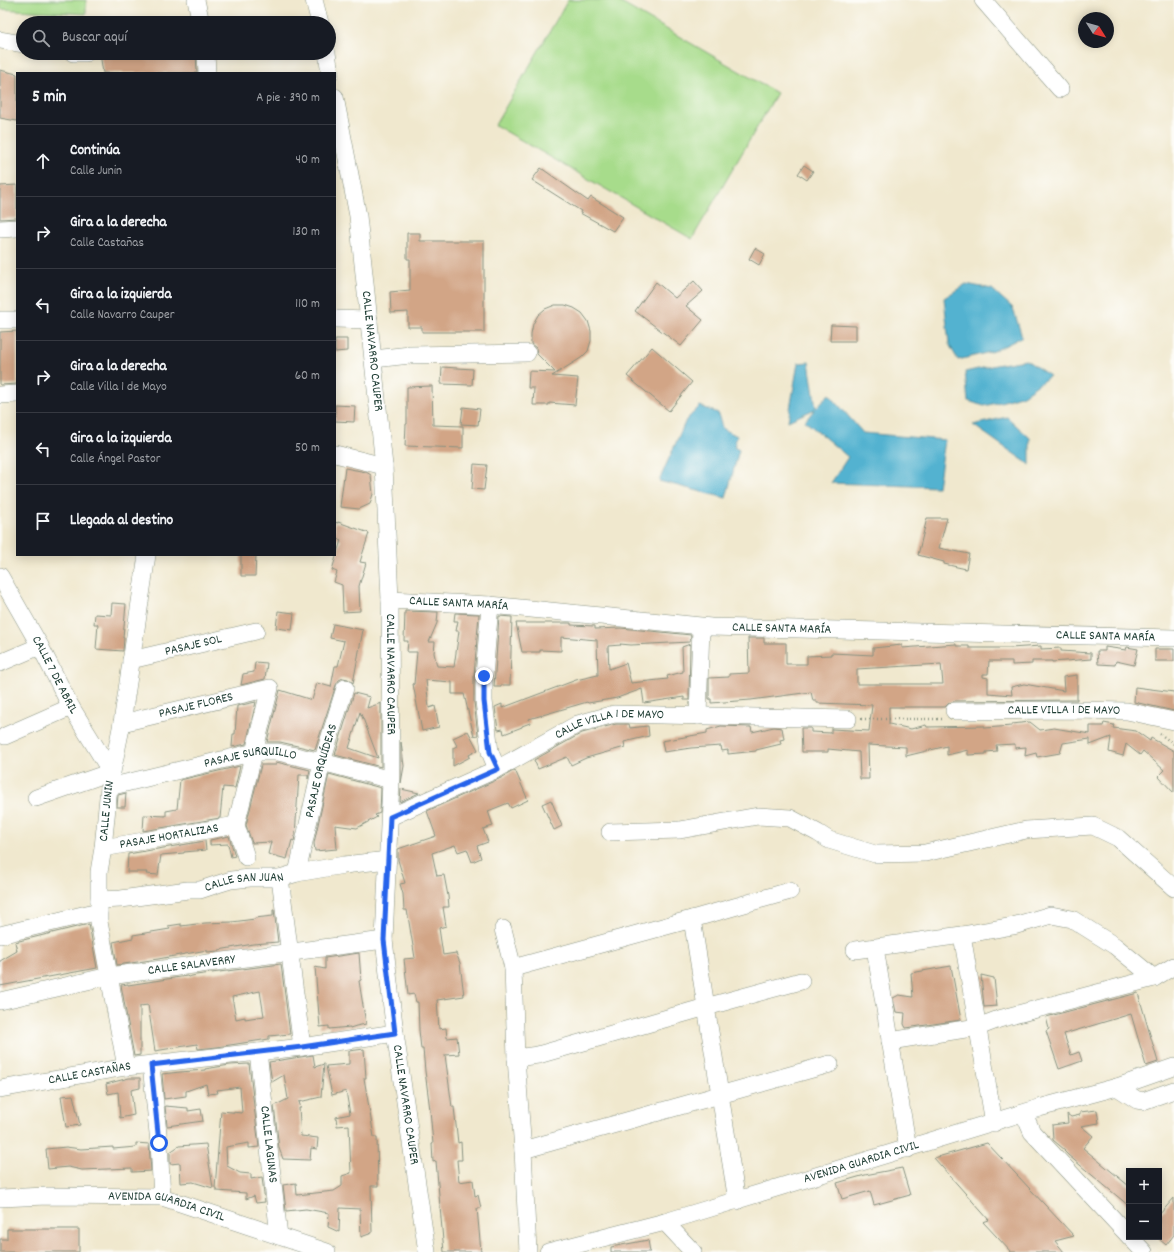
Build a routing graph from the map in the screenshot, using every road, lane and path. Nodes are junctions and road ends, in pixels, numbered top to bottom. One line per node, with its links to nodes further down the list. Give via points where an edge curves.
1 (196, 0): 4 (street)
2 (314, 0): 5 (street)
3 (983, 0): 12 (street)
4 (199, 16)
5 (318, 16)
6 (0, 40): 7 (street)
7 (16, 43)
8 (206, 60): 10 (street)
9 (328, 60): 11 (street)
10 (207, 72)
11 (330, 72)
12 (1060, 90)
13 (336, 102): 19 (street, CALLE NAVARRO CAUPER, via 358,216)
14 (16, 228): 15 (street)
15 (0, 229)
16 (336, 319): 19 (street)
17 (0, 320): 18 (street)
18 (16, 320)
19 (369, 320): 21 (street, CALLE NAVARRO CAUPER)
20 (527, 353): 21 (street)
21 (374, 358): 25 (street, CALLE NAVARRO CAUPER)
22 (16, 394): 23 (street)
23 (0, 395)
24 (336, 454): 25 (street)
25 (384, 466): 28 (street, CALLE NAVARRO CAUPER)
26 (147, 556): 34 (street, CALLE JUNIN)
27 (1, 580): 33 (street, CALLE 7 DE ABRIL)
28 (390, 600): 29 (street, CALLE SANTA MARÍA); 48 (street, CALLE NAVARRO CAUPER)
29 (490, 605): 30 (street, CALLE SANTA MARÍA); 45 (street, via 484,701)
30 (701, 626): 32 (street, CALLE SANTA MARÍA); 39 (street)
31 (256, 631): 34 (street, PASAJE SOL)
32 (1174, 638)
33 (40, 646): 35 (street); 37 (street, CALLE 7 DE ABRIL)
34 (131, 660): 42 (street, CALLE JUNIN)
35 (0, 663)
36 (346, 688): 46 (street, PASAJE ORQUÍDEAS)
37 (71, 707): 43 (street); 47 (street, CALLE 7 DE ABRIL)
38 (954, 711): 41 (street, CALLE VILLA 1 DE MAYO, via 1127,711)
39 (698, 716): 40 (street, CALLE VILLA 1 DE MAYO); 45 (street, CALLE VILLA 1 DE MAYO, via 614,714 578,724)
40 (848, 719)
41 (1174, 721)
42 (122, 723): 44 (street, PASAJE FLORES, via 270,688); 47 (street, CALLE JUNIN)
43 (5, 736)
44 (255, 752): 46 (street, PASAJE SURQUILLO, via 278,752); 47 (street, PASAJE SURQUILLO); 51 (street)
45 (494, 761): 50 (street, CALLE VILLA 1 DE MAYO)
46 (322, 762): 48 (street, PASAJE SURQUILLO); 56 (street, PASAJE ORQUÍDEAS)
47 (110, 780): 49 (street); 53 (street, CALLE JUNIN)
48 (391, 780): 50 (street, CALLE NAVARRO CAUPER)
49 (36, 798)
50 (390, 817): 55 (street, CALLE NAVARRO CAUPER)
51 (236, 825): 53 (street, PASAJE HORTALIZAS); 54 (street)
52 (610, 832): 58 (street, via 680,830 758,816 790,818 829,840 874,854 925,854 1026,830 1094,826 1118,838)
53 (103, 848): 60 (street, CALLE JUNIN, via 99,872)
54 (246, 857)
55 (388, 860): 56 (street, CALLE SAN JUAN, via 344,865); 65 (street, CALLE NAVARRO CAUPER)
56 (299, 865): 57 (street, CALLE SAN JUAN)
57 (280, 878): 60 (street, CALLE SAN JUAN, via 250,878 200,890 121,899); 68 (street)
58 (1174, 888)
59 (790, 891): 61 (street)
60 (99, 906): 63 (street, CALLE SAN JUAN); 71 (street, CALLE JUNIN, via 99,922)
61 (692, 919): 70 (street); 75 (street)
62 (503, 929): 70 (street)
63 (0, 935)
64 (962, 935): 66 (street); 72 (street, via 1013,926 1051,915 1072,919 1115,946); 76 (street)
65 (384, 940): 68 (street, CALLE SALAVERRY); 77 (street, CALLE NAVARRO CAUPER)
66 (875, 948): 67 (street); 78 (street)
67 (855, 950)
68 (290, 952): 71 (street, CALLE SALAVERRY); 79 (street)
69 (1174, 966): 72 (street)
70 (513, 968): 81 (street)
71 (109, 976): 74 (street, CALLE SALAVERRY); 84 (street, CALLE JUNIN)
72 (1154, 978): 76 (street, via 999,1019)
73 (801, 981): 75 (street)
74 (0, 1001)
75 (706, 1007): 81 (street, via 538,1055); 89 (street)
76 (978, 1027): 78 (street); 91 (street)
77 (395, 1033): 79 (street, CALLE CASTAÑAS); 102 (street, CALLE NAVARRO CAUPER)
78 (890, 1041): 92 (street)
79 (302, 1047): 80 (street, CALLE CASTAÑAS)
80 (258, 1052): 83 (street, CALLE CASTAÑAS); 99 (street, CALLE LAGUNAS)
81 (516, 1058): 93 (street)
82 (830, 1064): 89 (street)
83 (151, 1065): 84 (street, CALLE CASTAÑAS); 94 (street)
84 (126, 1067): 87 (street, CALLE CASTAÑAS)
85 (1174, 1067): 86 (street, AVENIDA GUARDIA CIVIL)
86 (1117, 1087): 88 (street, via 1136,1100 1143,1101); 90 (street, AVENIDA GUARDIA CIVIL)
87 (0, 1089)
88 (1174, 1090)
89 (720, 1095): 93 (street); 96 (street)
90 (1024, 1114): 91 (street, AVENIDA GUARDIA CIVIL); 98 (street, via 1032,1132)
91 (994, 1123): 92 (street, AVENIDA GUARDIA CIVIL)
92 (908, 1149): 96 (street, AVENIDA GUARDIA CIVIL)
93 (523, 1150): 103 (street)
94 (162, 1197): 95 (street, AVENIDA GUARDIA CIVIL); 99 (street, AVENIDA GUARDIA CIVIL)
95 (0, 1198)
96 (737, 1201): 97 (street, AVENIDA GUARDIA CIVIL)
97 (665, 1222): 104 (street, AVENIDA GUARDIA CIVIL); 105 (street)
98 (1126, 1232)
99 (279, 1236): 101 (street, AVENIDA GUARDIA CIVIL)
100 (1134, 1240): 106 (street)
101 (327, 1252)
102 (427, 1252)
103 (528, 1252)
104 (548, 1252)
105 (693, 1252)
106 (1144, 1252)

